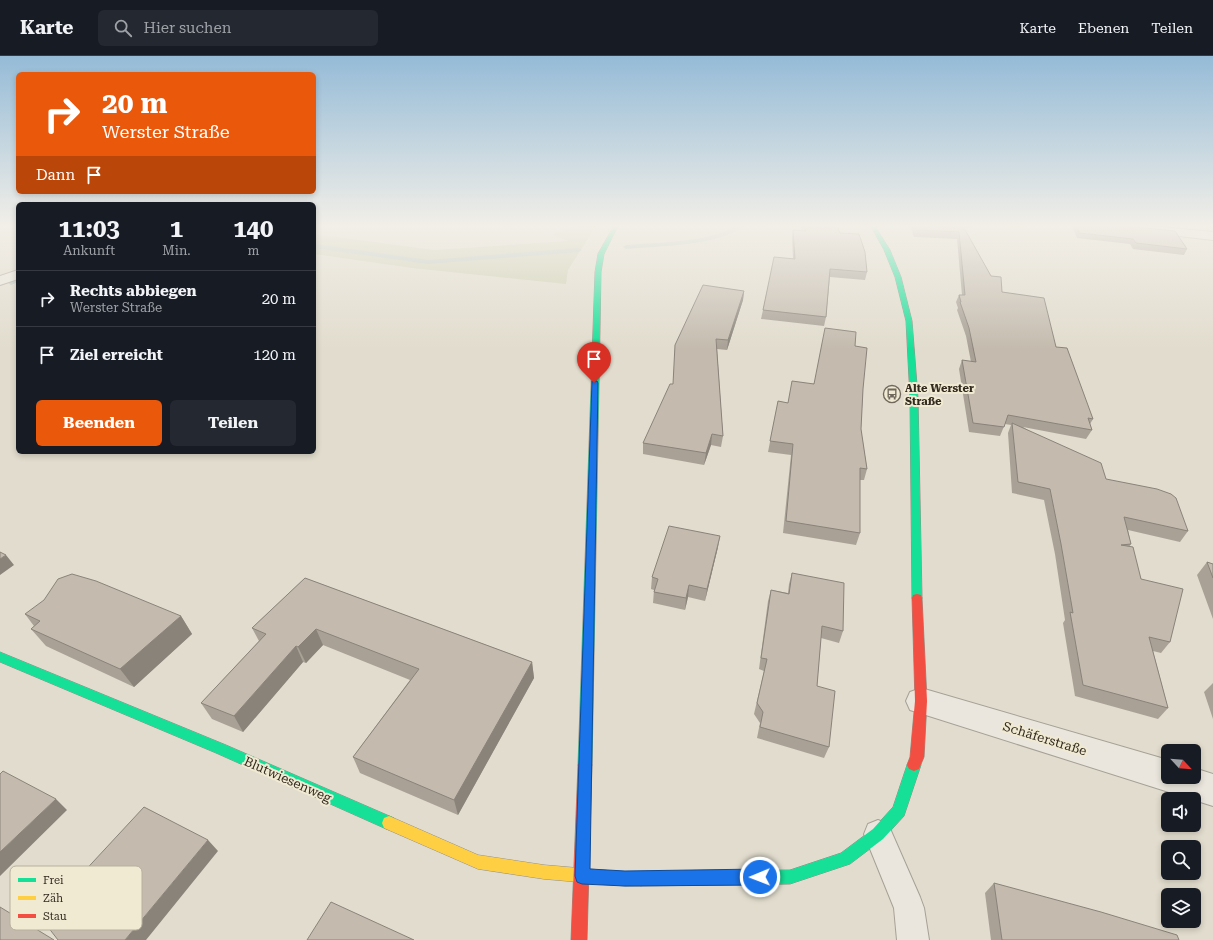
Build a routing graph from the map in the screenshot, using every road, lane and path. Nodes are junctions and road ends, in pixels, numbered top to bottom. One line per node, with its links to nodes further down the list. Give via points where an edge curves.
1 (599, 267): 11 (street)
2 (894, 267): 6 (street, via 909,321 914,398 916,585)
3 (16, 275): 4 (street)
4 (0, 282)
5 (0, 657): 11 (street, Blutwiesenweg, via 221,749 478,862)
6 (921, 701): 7 (street, Schäferstraße); 10 (street, via 917,757 899,811)
7 (1161, 774)
8 (1194, 784): 9 (street)
9 (1213, 790)
10 (878, 834): 11 (street, via 845,859 790,876 625,879); 13 (lane, via 909,908)
11 (582, 876): 12 (street)
12 (579, 940)
13 (913, 940)

